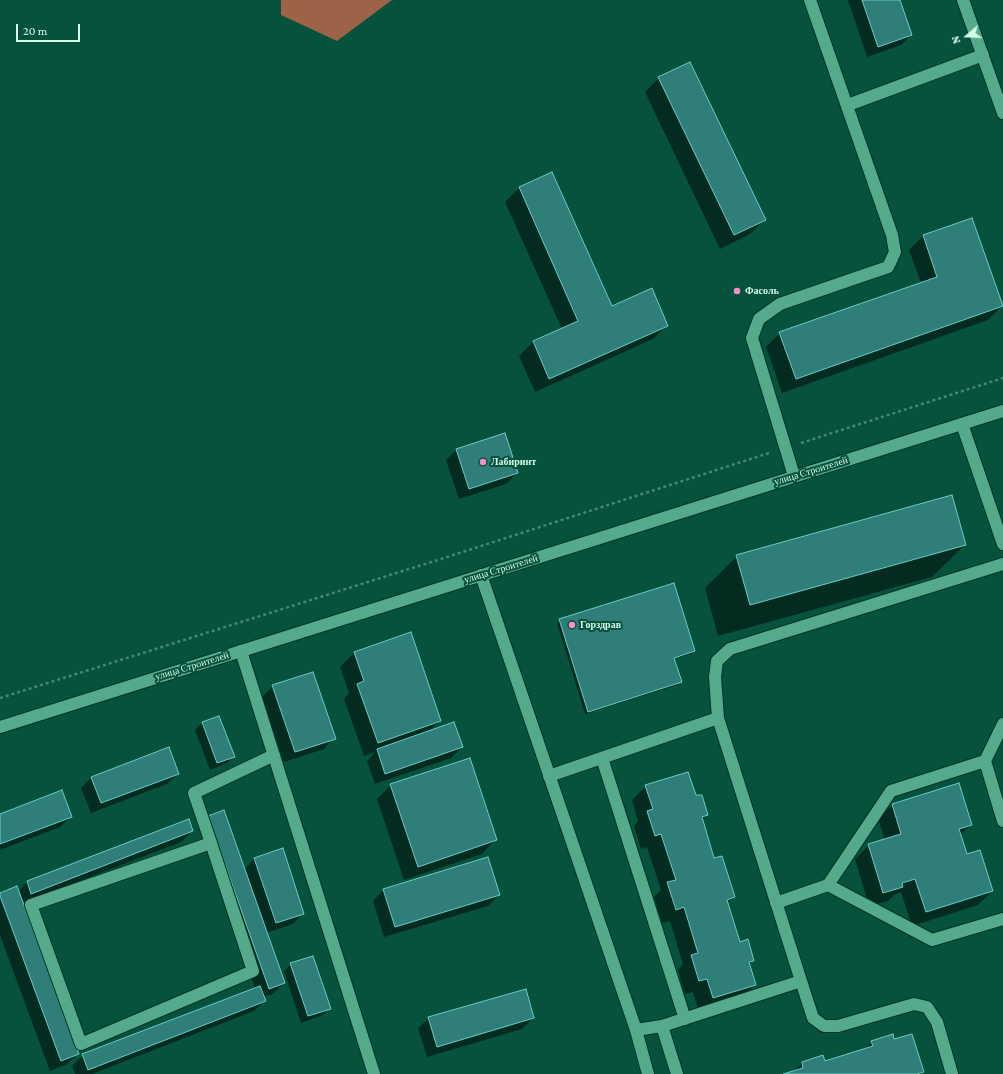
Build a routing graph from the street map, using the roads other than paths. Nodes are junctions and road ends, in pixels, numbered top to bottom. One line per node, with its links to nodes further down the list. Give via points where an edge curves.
1 (810, 0): 4 (street)
2 (963, 0): 3 (street)
3 (982, 55): 4 (street); 5 (street)
4 (848, 105): 8 (street, via 892,235 895,252 888,267 780,304 759,319 752,338)
5 (1003, 113)
6 (1003, 411): 7 (street, улица Строителей)
7 (962, 424): 8 (street, улица Строителей); 9 (street)
8 (794, 476): 11 (street, улица Строителей)
9 (1003, 544)
10 (1003, 564): 13 (street, via 730,649 717,661 715,676)
11 (481, 575): 12 (street, улица Строителей); 19 (street)
12 (241, 651): 15 (street, улица Строителей); 16 (street)
13 (718, 718): 17 (street); 23 (street)
14 (1003, 724): 18 (street)
15 (0, 727)
16 (274, 755): 21 (street, via 194,793); 29 (street)
17 (602, 758): 19 (street); 26 (street)
18 (985, 761): 20 (street); 22 (street, via 891,791)
19 (549, 776): 28 (street)
20 (1003, 820)
21 (211, 843): 21 (street, via 252,971 81,1044 30,905)
22 (828, 885): 23 (street); 24 (street, via 932,940)
23 (776, 903): 25 (street)
24 (1003, 919)
25 (801, 981): 26 (street); 32 (street, via 813,1018 824,1026 838,1026 914,1004 927,1007 937,1022)
26 (685, 1019): 27 (street)
27 (662, 1026): 28 (street); 31 (street)
28 (636, 1030): 30 (street)
29 (374, 1074)
30 (648, 1074)
31 (677, 1074)
32 (952, 1074)

